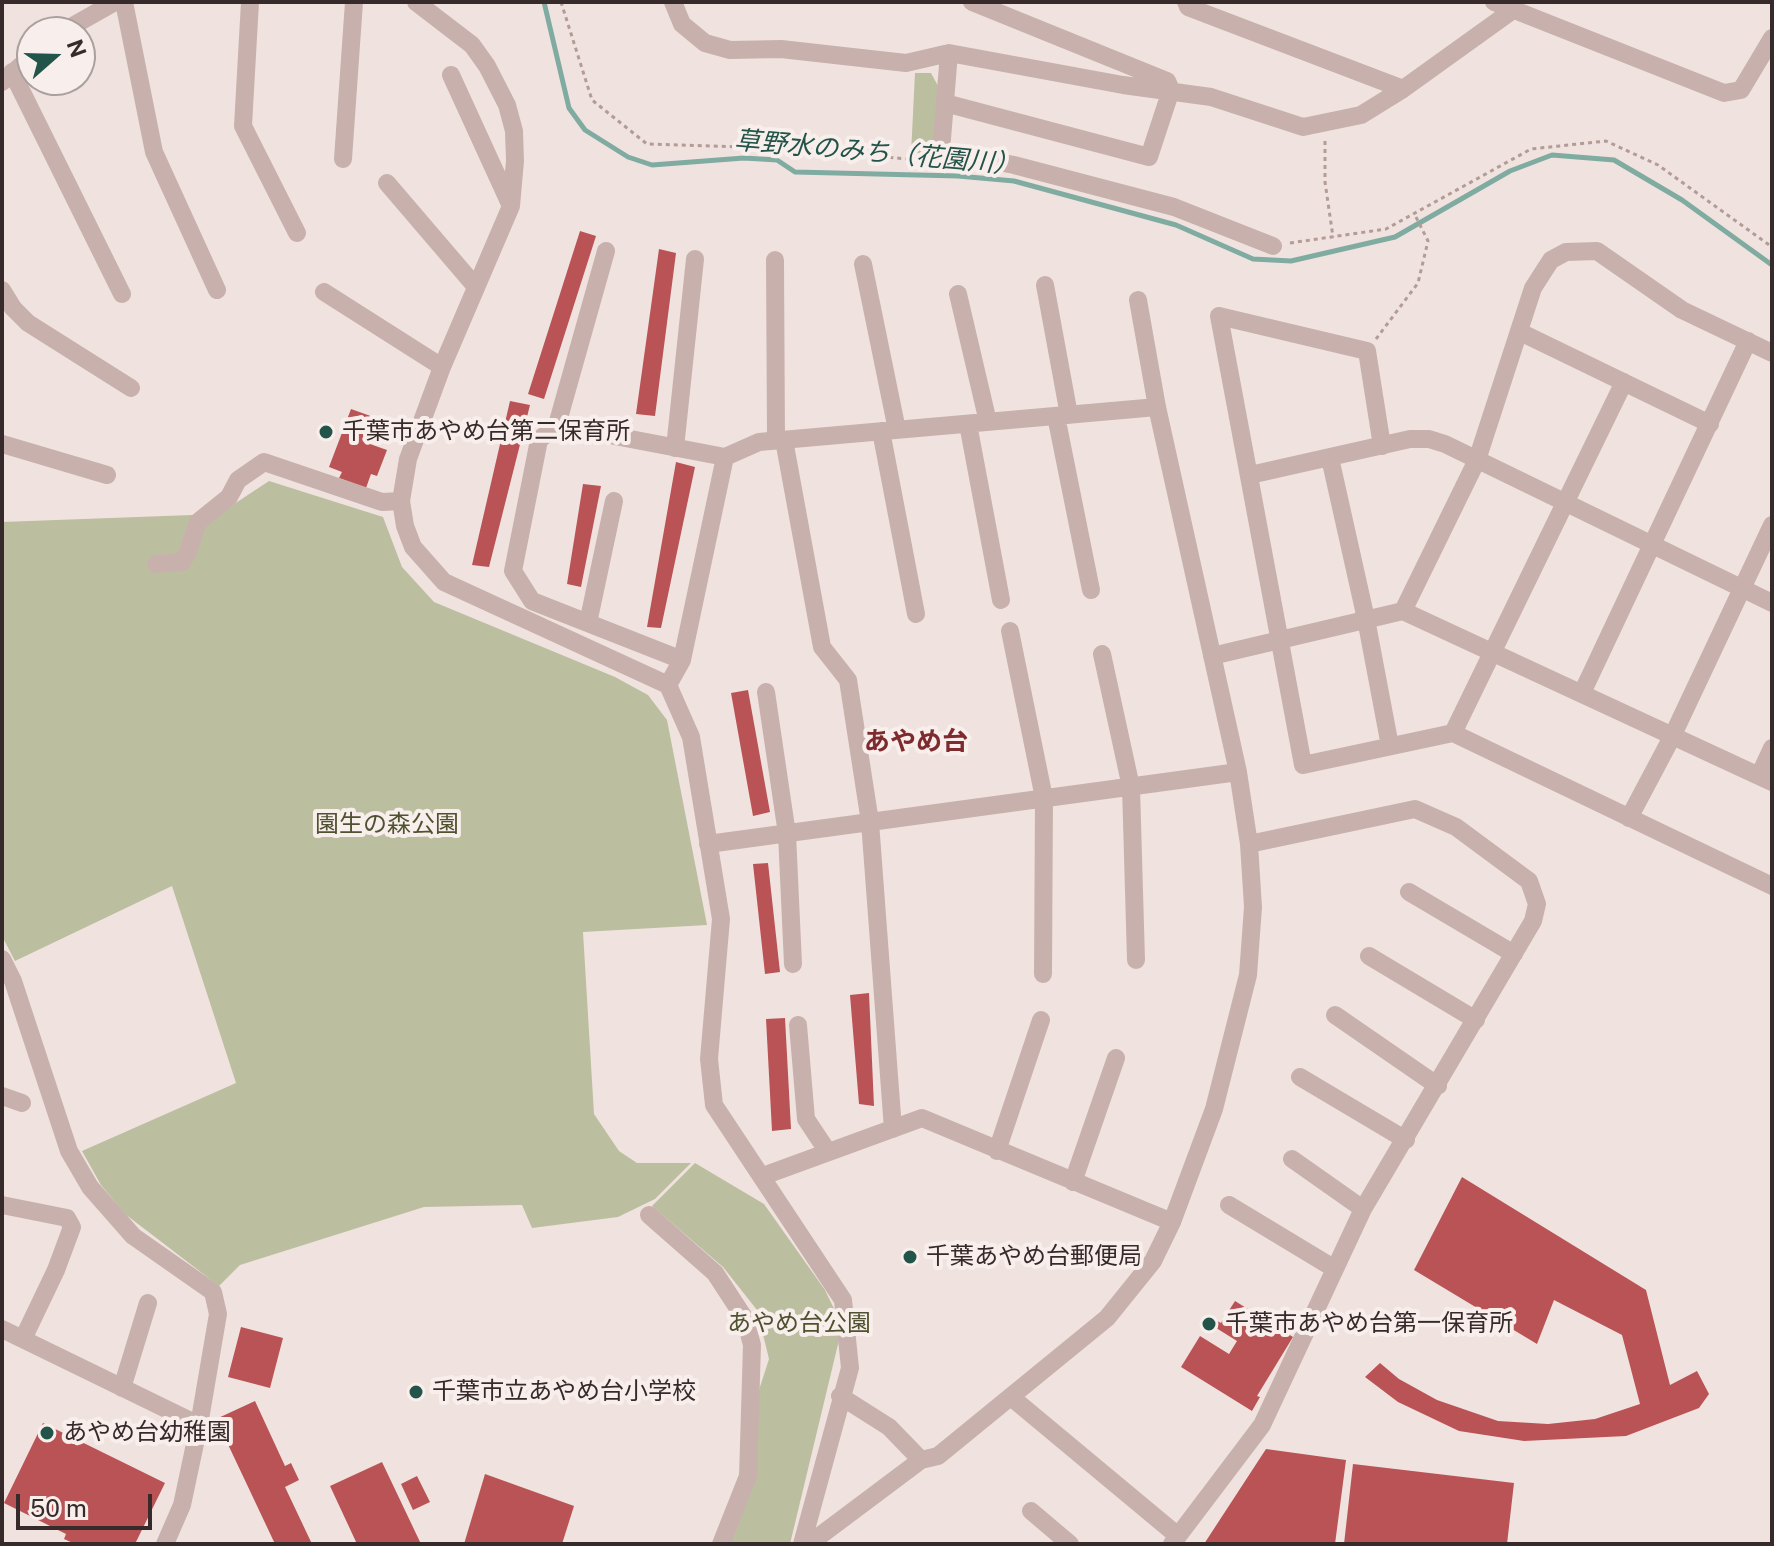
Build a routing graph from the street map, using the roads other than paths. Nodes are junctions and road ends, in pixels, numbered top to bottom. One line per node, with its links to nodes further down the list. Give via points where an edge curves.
1 (115, 2): 11 (street)
2 (124, 2): 31 (street, via 154,152)
3 (250, 2): 22 (street, via 243,126)
4 (354, 2): 19 (street)
5 (416, 2): 21 (street, via 472,45 499,85 514,131)
6 (673, 2): 13 (street, via 682,24 705,43 730,50 781,49 906,63)
7 (972, 2): 17 (street, via 1167,81)
8 (1186, 2): 16 (street)
9 (1494, 2): 10 (street)
10 (1513, 10): 12 (street, via 1724,93 1741,90); 16 (street)
11 (90, 16)
12 (1772, 38)
13 (949, 53): 17 (street); 18 (street)
14 (451, 75): 21 (street)
15 (7, 77): 33 (street)
16 (1403, 89): 17 (street, via 1361,115 1325,124 1289,124 1211,97)
17 (1171, 90): 18 (street, via 1149,157)
18 (945, 103): 23 (street, via 941,151 1174,207)
19 (343, 159)
20 (387, 183): 29 (street)
21 (511, 206): 29 (street)
22 (297, 233)
23 (1273, 246)
24 (606, 251): 47 (street)
25 (695, 259): 52 (street)
26 (775, 260): 49 (street)
27 (863, 264): 48 (street)
28 (1045, 285): 43 (street)
29 (476, 287): 39 (street)
30 (2, 290): 41 (street, via 28,323)
31 (217, 290)
32 (324, 292): 39 (street)
33 (122, 294)
34 (958, 294): 44 (street)
35 (1138, 300): 42 (street)
36 (1520, 332): 37 (street, via 1541,272 1551,260 1581,249 1597,251 1682,310); 40 (street); 55 (street)
37 (1748, 341): 38 (street); 46 (street)
38 (1772, 353)
39 (442, 367): 58 (street, via 408,459)
40 (1624, 382): 46 (street); 60 (street)
41 (131, 388)
42 (1157, 407): 43 (street); 76 (street)
43 (1062, 415): 44 (street); 64 (street)
44 (988, 422): 45 (street)
45 (968, 424): 48 (street); 66 (street)
46 (1710, 424): 62 (street)
47 (557, 425): 52 (street); 71 (street, via 539,440 513,571 532,601)
48 (889, 430): 49 (street); 69 (street)
49 (780, 440): 53 (street, via 759,442); 90 (street, via 822,647 848,680)
50 (2, 444): 56 (street)
51 (1382, 446): 54 (street); 55 (street, via 1429,439); 57 (street, via 1367,351 1219,316)
52 (675, 448): 53 (street)
53 (725, 457): 77 (street)
54 (1330, 458): 57 (street); 70 (street)
55 (1477, 460): 60 (street); 68 (street)
56 (107, 475)
57 (1250, 475): 73 (street)
58 (401, 501): 63 (street, via 382,502 264,462 238,480 229,497 198,522 182,562); 78 (street, via 413,547 444,582)
59 (614, 501): 71 (street)
60 (1565, 502): 62 (street); 74 (street)
61 (1772, 525): 65 (street)
62 (1651, 543): 65 (street); 80 (street)
63 (156, 564)
64 (1091, 590)
65 (1741, 591): 67 (street); 82 (street)
66 (1001, 600)
67 (1772, 603)
68 (1403, 611): 70 (street); 74 (street)
69 (916, 614)
70 (1366, 619): 73 (street); 83 (street)
71 (588, 623): 77 (street)
72 (1010, 631): 88 (street)
73 (1278, 637): 76 (street); 83 (street, via 1303,765)
74 (1492, 653): 80 (street); 81 (street)
75 (1102, 654): 87 (street)
76 (1212, 656): 85 (street)
77 (682, 660): 78 (street)
78 (668, 685): 92 (street, via 691,737)
79 (766, 692): 91 (street)
80 (1582, 693): 82 (street)
81 (1453, 733): 83 (street); 89 (street)
82 (1672, 737): 86 (street); 89 (street)
83 (1390, 746)
84 (1772, 748): 86 (street)
85 (1238, 772): 87 (street); 93 (street)
86 (1766, 779)
87 (1131, 787): 88 (street); 99 (street)
88 (1044, 798): 90 (street); 101 (street)
89 (1629, 818): 94 (street)
90 (870, 822): 91 (street); 111 (street)
91 (787, 834): 92 (street); 100 (street)
92 (708, 844): 116 (street, via 721,919 709,1059 714,1105)
93 (1249, 844): 96 (street, via 1394,811 1415,809 1436,816 1529,881 1537,904); 122 (street, via 1253,907 1248,975 1214,1109)
94 (1772, 886)
95 (1409, 892): 96 (street)
96 (1514, 954): 104 (street)
97 (1369, 956): 104 (street)
98 (2, 959): 130 (street, via 69,1151 90,1187 133,1236 213,1292 218,1314)
99 (1136, 960)
100 (793, 964)
101 (1043, 974)
102 (1335, 1015): 108 (street)
103 (1041, 1020): 113 (street)
104 (1476, 1020): 108 (street)
105 (798, 1025): 114 (street, via 806,1119)
106 (1116, 1058): 117 (street)
107 (1300, 1077): 112 (street)
108 (1438, 1086): 112 (street)
109 (2, 1096): 110 (street)
110 (22, 1103)
111 (893, 1129): 113 (street, via 922,1118); 114 (street)
112 (1406, 1140): 120 (street)
113 (997, 1151): 117 (street)
114 (828, 1152): 116 (street)
115 (1292, 1159): 120 (street)
116 (763, 1176): 128 (street, via 843,1300 850,1368)
117 (1073, 1182): 122 (street)
118 (2, 1205): 126 (street, via 67,1218 72,1227)
119 (1229, 1205): 123 (street)
120 (1363, 1209): 123 (street)
121 (649, 1215): 135 (street, via 715,1273 745,1319 752,1345 748,1476)
122 (1172, 1222): 129 (street, via 1153,1261 1107,1318)
123 (1335, 1269): 133 (street, via 1262,1425)
124 (148, 1303): 127 (street)
125 (2, 1329): 126 (street)
126 (23, 1339): 127 (street)
127 (122, 1388): 130 (street)
128 (840, 1396): 131 (street, via 889,1427); 136 (street)
129 (1011, 1397): 131 (street, via 938,1456); 133 (street)
130 (199, 1425): 134 (street, via 182,1505)
131 (921, 1460): 137 (street)
132 (1031, 1511): 138 (street)
133 (1175, 1540)
134 (165, 1544)
135 (721, 1544)
136 (802, 1544)
137 (809, 1544)
138 (1070, 1544)

